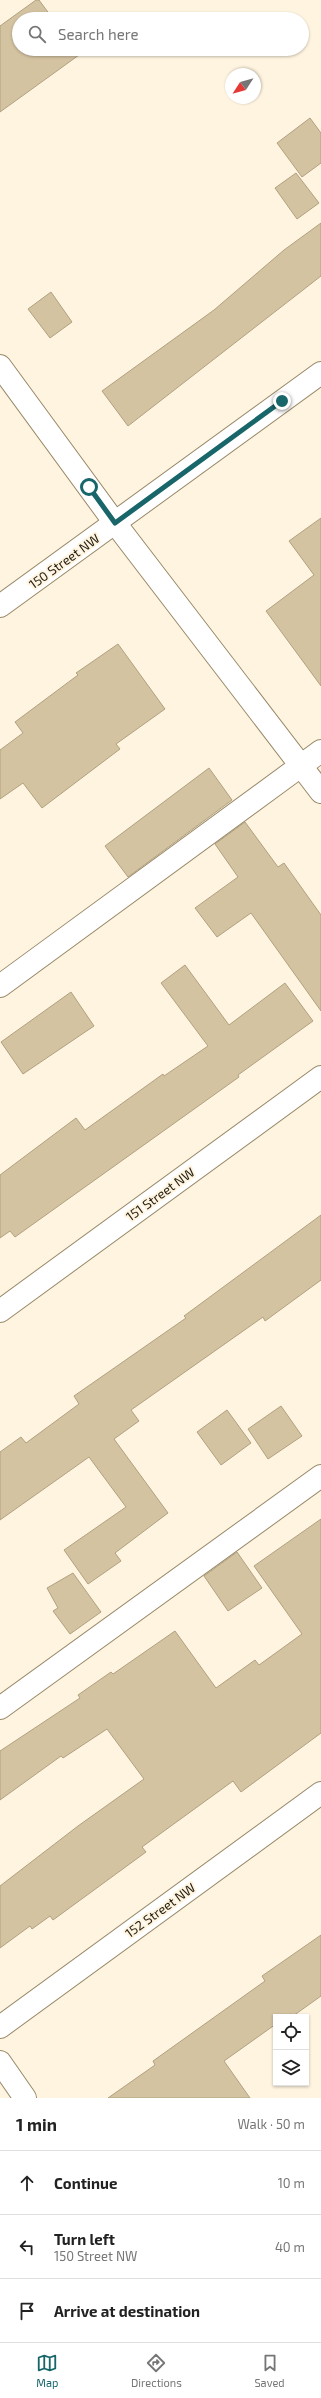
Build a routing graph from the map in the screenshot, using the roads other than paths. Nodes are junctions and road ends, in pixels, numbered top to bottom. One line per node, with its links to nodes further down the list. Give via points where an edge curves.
1 (0, 366): 3 (street)
2 (321, 373): 3 (street, 150 Street NW)
3 (115, 523): 4 (street, 150 Street NW); 6 (street)
4 (0, 606)
5 (321, 752): 6 (street)
6 (302, 765): 7 (street); 8 (street)
7 (321, 792)
8 (0, 986)
9 (321, 1077): 10 (street, 151 Street NW)
10 (0, 1311)
11 (321, 1476): 12 (street)
12 (0, 1708)
13 (321, 1793): 14 (street, 152 Street NW)
14 (0, 2027)
15 (0, 2062): 16 (street)
16 (25, 2098)

